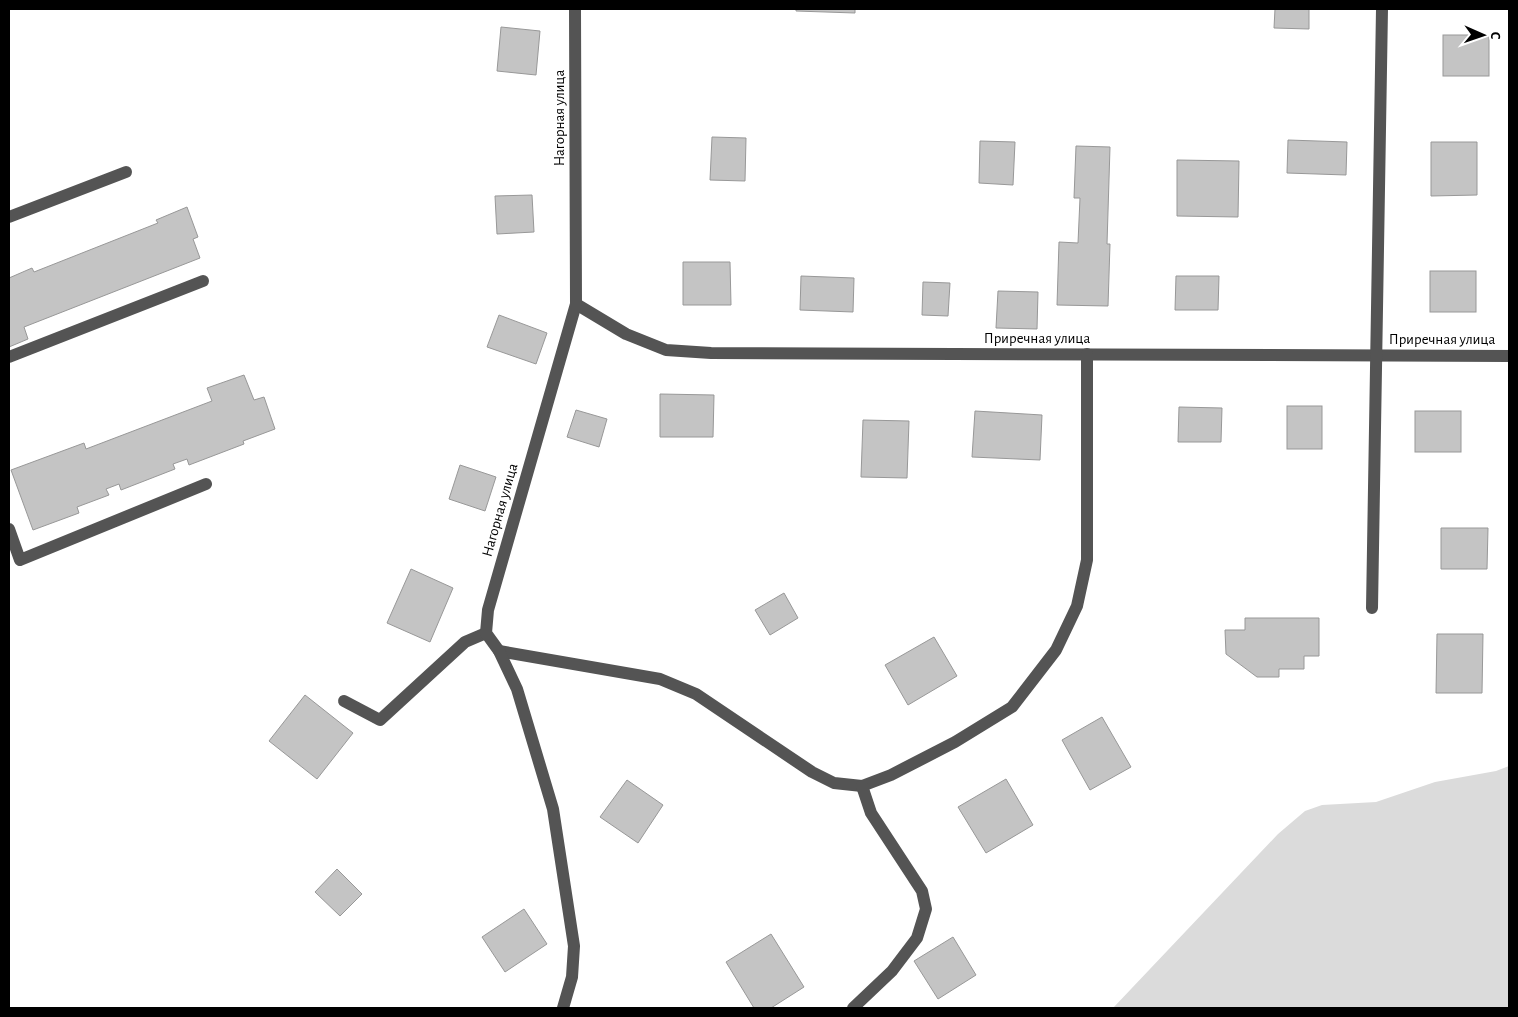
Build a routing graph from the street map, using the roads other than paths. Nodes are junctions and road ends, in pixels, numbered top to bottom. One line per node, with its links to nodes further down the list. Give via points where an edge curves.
1 (575, 9): 6 (street, Нагорная улица)
2 (1382, 9): 8 (street)
3 (126, 172): 4 (street)
4 (9, 217)
5 (203, 281): 10 (street)
6 (576, 304): 7 (street, Приречная улица, via 626,334 666,350); 14 (street, Нагорная улица, via 488,610)
7 (1087, 354): 8 (street, Приречная улица); 17 (street, via 1087,560 1077,606 1056,650 1012,707 955,742)
8 (1376, 355): 9 (street, Приречная улица); 13 (street)
9 (1509, 356)
10 (9, 357)
11 (206, 484): 12 (street, via 20,560)
12 (9, 529)
13 (1372, 608)
14 (486, 633): 15 (street); 16 (street, via 465,642 380,720)
15 (499, 651): 17 (street, via 660,679 696,694 812,772 834,783); 18 (street, via 517,689 553,808 574,946 572,977)
16 (344, 701)
17 (862, 786): 19 (street, via 871,812 922,891 926,910 917,938 892,971)
18 (562, 1008)
19 (853, 1008)

